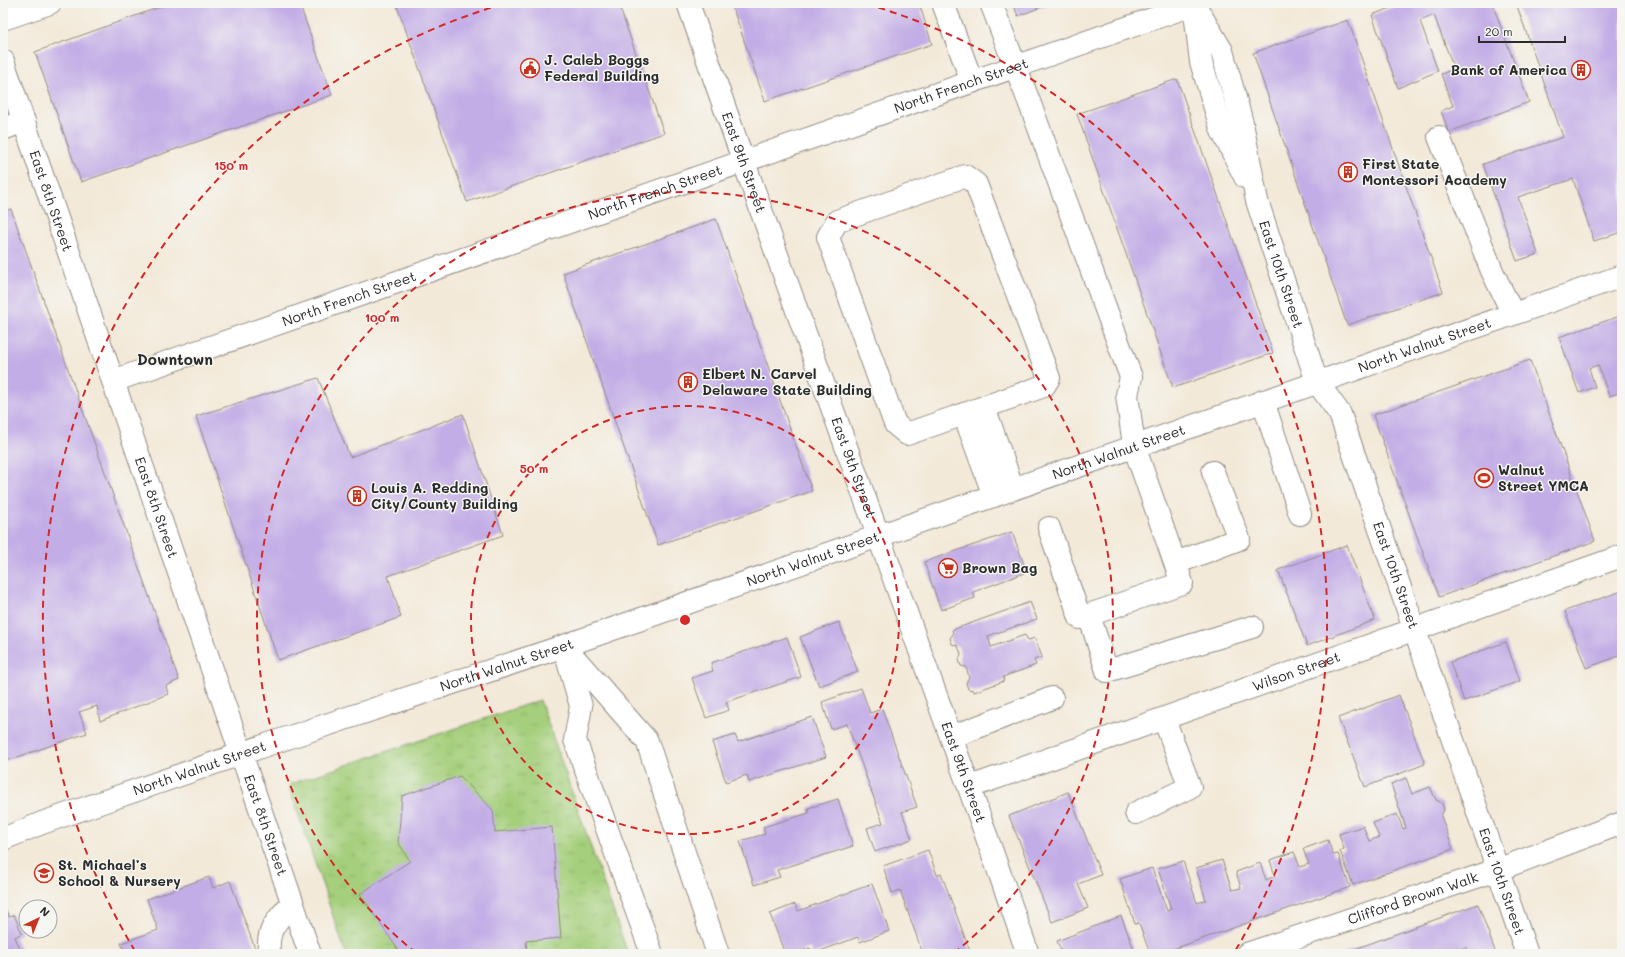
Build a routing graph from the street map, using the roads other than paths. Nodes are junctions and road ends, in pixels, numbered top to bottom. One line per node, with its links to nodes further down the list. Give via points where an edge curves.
1 (50, 3): 6 (street)
2 (688, 3): 13 (street, East 9th Street)
3 (943, 3): 9 (street)
4 (991, 3): 8 (street)
5 (1195, 3): 8 (street, North French Street); 17 (street, East 10th Street, via 1222,51 1242,122 1257,201)
6 (3, 19)
7 (3, 61): 10 (street, East 8th Street)
8 (1015, 67): 9 (street, North French Street); 21 (street, via 1131,377 1127,395)
9 (972, 82): 13 (street, North French Street)
10 (24, 121): 11 (street); 16 (street, East 8th Street)
11 (3, 129)
12 (1440, 138): 15 (street, via 1492,271)
13 (742, 162): 16 (street, North French Street); 26 (street, East 9th Street)
14 (1622, 276): 15 (street, North Walnut Street)
15 (1513, 314): 17 (street, North Walnut Street)
16 (113, 381): 36 (street, East 8th Street)
17 (1317, 382): 18 (street, North Walnut Street); 31 (street, East 10th Street, via 1340,414)
18 (1263, 401): 21 (street, North Walnut Street); 24 (street)
19 (984, 407): 20 (street); 20 (street, via 1044,386 1049,378 976,184 965,176 837,221 828,237 895,424 907,434); 23 (street)
20 (964, 414): 23 (street)
21 (1134, 446): 23 (street, North Walnut Street); 28 (street)
22 (1213, 472): 28 (street, via 1239,539)
23 (1003, 492): 26 (street, North Walnut Street)
24 (1300, 514)
25 (1049, 528): 29 (street, via 1080,618)
26 (879, 536): 32 (street, North Walnut Street); 35 (street, East 9th Street)
27 (1622, 556): 31 (street, Wilson Street)
28 (1176, 563): 29 (street, via 1182,583)
29 (1089, 615): 30 (street, via 1107,671)
30 (1252, 627)
31 (1415, 630): 34 (street, Wilson Street); 41 (street, East 10th Street)
32 (564, 646): 36 (street, North Walnut Street); 45 (street, via 581,706 575,740); 46 (street, via 647,741)
33 (1052, 698): 35 (street)
34 (1164, 719): 37 (street, Wilson Street); 38 (street, via 1190,787)
35 (952, 737): 37 (street, East 9th Street)
36 (240, 754): 40 (street, North Walnut Street); 42 (street, East 8th Street)
37 (970, 787): 47 (street, East 9th Street)
38 (1136, 813)
39 (1622, 823): 41 (street, Clifford Brown Walk)
40 (3, 838)
41 (1497, 870): 48 (street, Clifford Brown Walk); 49 (street, East 10th Street)
42 (292, 903): 43 (street, via 273,925 268,940); 44 (street, East 8th Street)
43 (269, 954)
44 (310, 954)
45 (652, 954)
46 (718, 954)
47 (1028, 954)
48 (1247, 954)
49 (1527, 954)

